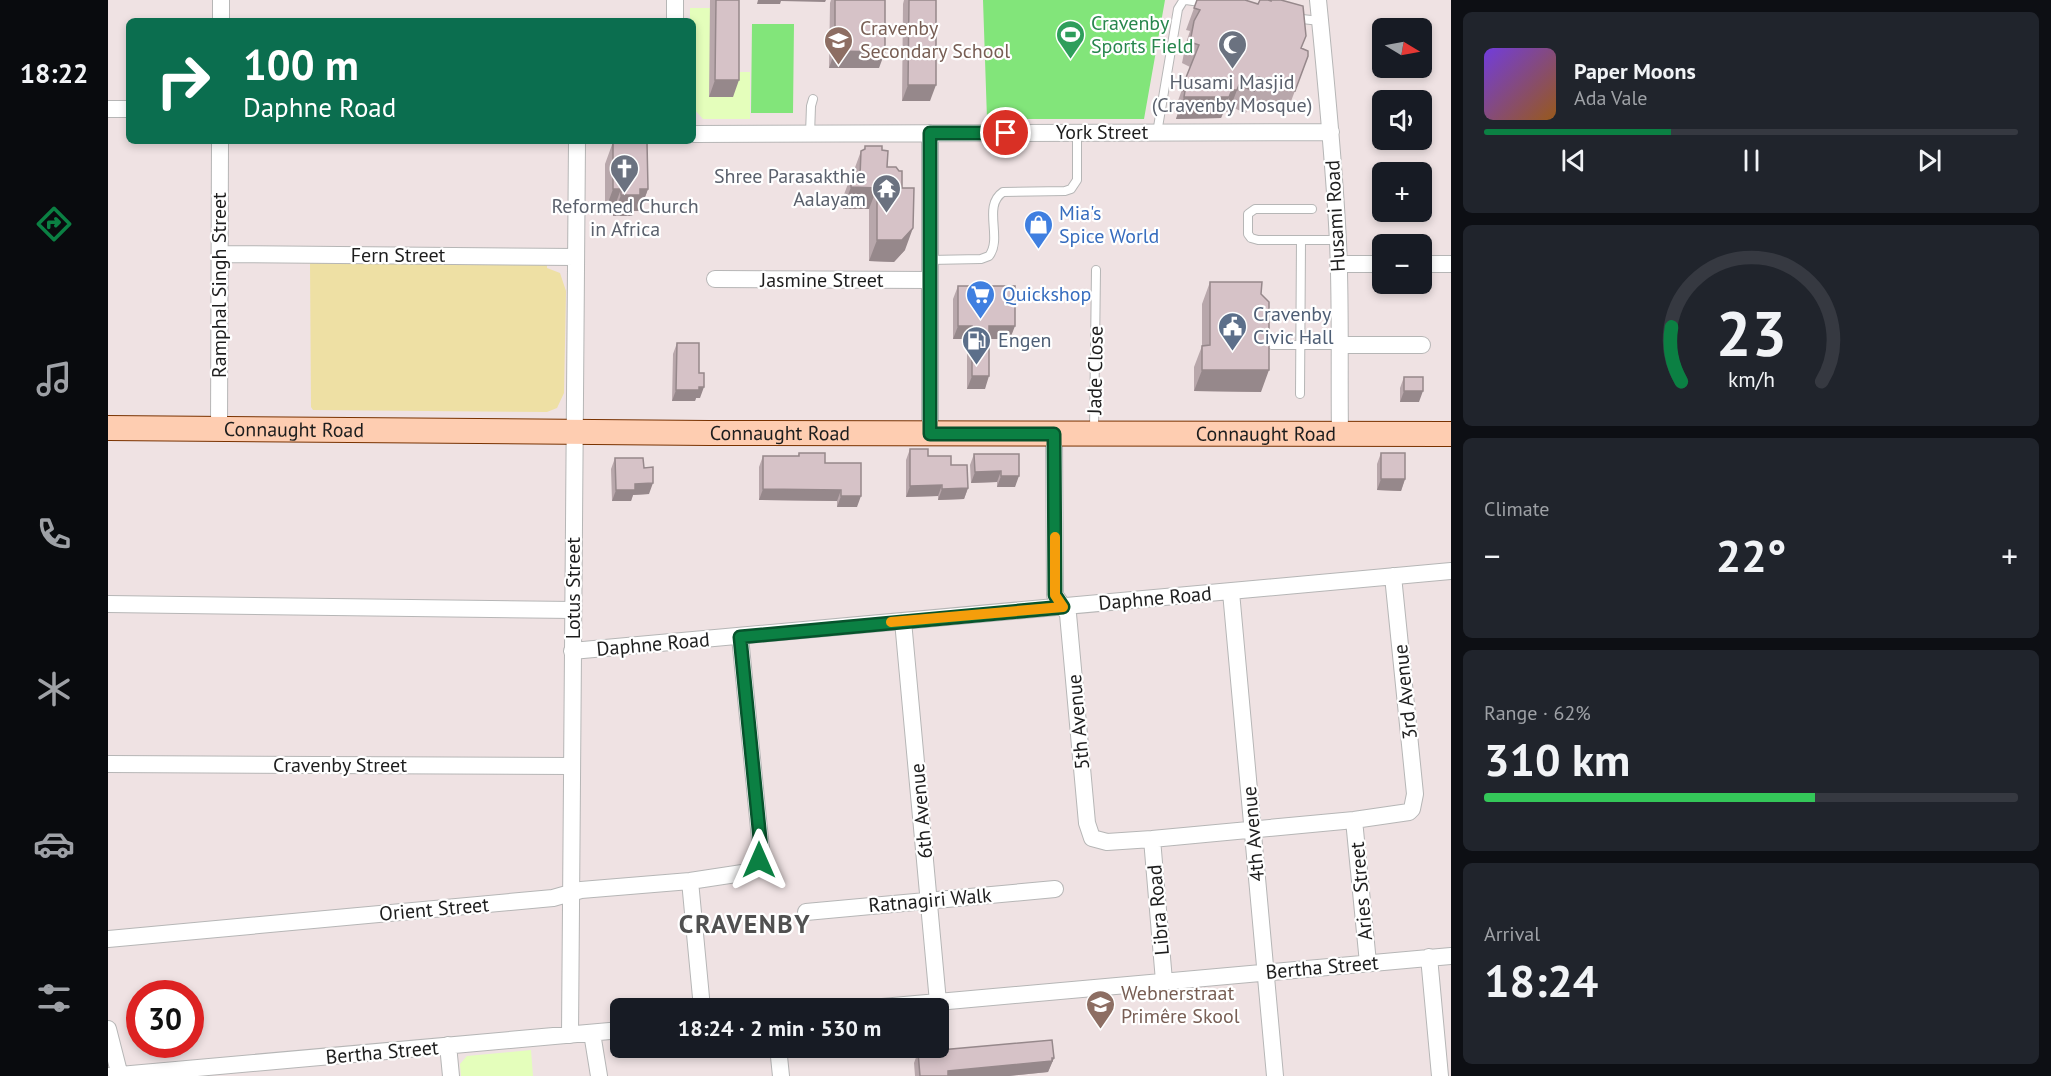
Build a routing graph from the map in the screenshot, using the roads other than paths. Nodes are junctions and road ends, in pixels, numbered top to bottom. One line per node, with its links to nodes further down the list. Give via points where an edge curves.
1 (221, 0): 6 (street)
2 (675, 0): 7 (street)
3 (1318, 0): 8 (street, Husami Road)
4 (1213, 4): 13 (lane, via 1186,0 1178,9)
5 (1280, 16): 8 (lane)
6 (220, 18)
7 (675, 18)
8 (1320, 21): 14 (street, Husami Road)
9 (813, 99): 17 (lane)
10 (108, 109): 11 (street)
11 (126, 109)
12 (1077, 132): 13 (street, York Street); 15 (street, York Street); 25 (lane, via 1077,180 1071,189 1003,192 994,203 993,250 989,256)
13 (1157, 132): 14 (street, York Street)
14 (1330, 132): 22 (street, Husami Road)
15 (930, 133): 17 (street, York Street); 25 (street)
16 (696, 134): 17 (street, York Street)
17 (810, 134)
18 (220, 144): 23 (street, Ramphal Singh Street)
19 (577, 144): 24 (street, Lotus Street)
20 (1312, 209): 21 (lane, via 1255,209 1248,214 1247,231 1251,238)
21 (1301, 240): 22 (lane); 34 (lane)
22 (1338, 240): 26 (street, Husami Road)
23 (220, 254): 24 (street, Fern Street); 39 (street, Ramphal Singh Street)
24 (576, 257): 40 (street, Lotus Street)
25 (930, 260): 32 (street)
26 (1338, 264): 27 (street); 35 (street, Husami Road)
27 (1372, 264)
28 (1432, 264): 29 (street)
29 (1451, 264)
30 (1096, 270): 43 (lane, Jade Close)
31 (715, 279): 32 (street, Jasmine Street)
32 (930, 280): 41 (street)
33 (1272, 345): 34 (lane)
34 (1300, 345): 35 (lane); 37 (lane)
35 (1341, 345): 36 (street); 44 (street, Husami Road)
36 (1422, 345)
37 (1300, 394)
38 (108, 428): 39 (street, Connaught Road)
39 (219, 430): 40 (street, Connaught Road)
40 (574, 432): 41 (street, Connaught Road); 51 (street, Lotus Street)
41 (930, 434): 42 (street, Connaught Road)
42 (1054, 434): 43 (street, Connaught Road); 50 (street, 5th Avenue, via 1055,595)
43 (1094, 434): 44 (street, Connaught Road)
44 (1340, 434): 45 (street, Connaught Road)
45 (1451, 434)
46 (1451, 571): 47 (street, Daphne Road)
47 (1393, 576): 48 (street, Daphne Road); 57 (street, 3rd Avenue, via 1415,794 1412,809 1402,814)
48 (1231, 592): 50 (street, Daphne Road); 58 (street, 4th Avenue)
49 (108, 604): 51 (street)
50 (1063, 607): 52 (street, Daphne Road); 59 (street, 5th Avenue, via 1068,614 1087,823 1092,838 1107,842)
51 (573, 610): 54 (street, Lotus Street)
52 (903, 621): 53 (street, Daphne Road); 63 (street, 6th Avenue)
53 (740, 637): 54 (street, Daphne Road); 60 (street, Orient Street, via 761,849 756,867 741,875)
54 (572, 651): 56 (street, Lotus Street)
55 (108, 764): 56 (street, Cravenby Street)
56 (572, 766): 62 (street, Lotus Street)
57 (1354, 820): 58 (street); 68 (street, Aries Street)
58 (1253, 829): 59 (street); 69 (street, 4th Avenue)
59 (1152, 839): 70 (street, Libra Road)
60 (690, 881): 62 (street, Orient Street); 71 (street)
61 (1055, 889): 63 (street, Ratnagiri Walk)
62 (571, 894): 65 (street, Orient Street); 77 (street, Lotus Street)
63 (929, 901): 64 (street, Ratnagiri Walk); 72 (street, 6th Avenue)
64 (806, 912)
65 (108, 939)
66 (1451, 956): 67 (street, Bertha Street)
67 (1430, 957): 68 (street, Bertha Street); 86 (street)
68 (1368, 963): 69 (street, Bertha Street)
69 (1265, 972): 70 (street, Bertha Street); 85 (street, 4th Avenue)
70 (1164, 981): 73 (street, Bertha Street)
71 (701, 998)
72 (938, 998)
73 (949, 1001)
74 (108, 1029): 81 (street)
75 (610, 1031): 76 (street, Bertha Street)
76 (592, 1033): 77 (street, Bertha Street); 83 (street)
77 (570, 1035): 78 (street, Bertha Street)
78 (448, 1045): 80 (street, Bertha Street); 82 (street)
79 (779, 1058): 84 (street)
80 (285, 1068): 81 (street, Bertha Street)
81 (116, 1076)
82 (451, 1076)
83 (599, 1076)
84 (781, 1076)
85 (1275, 1076)
86 (1440, 1076)

